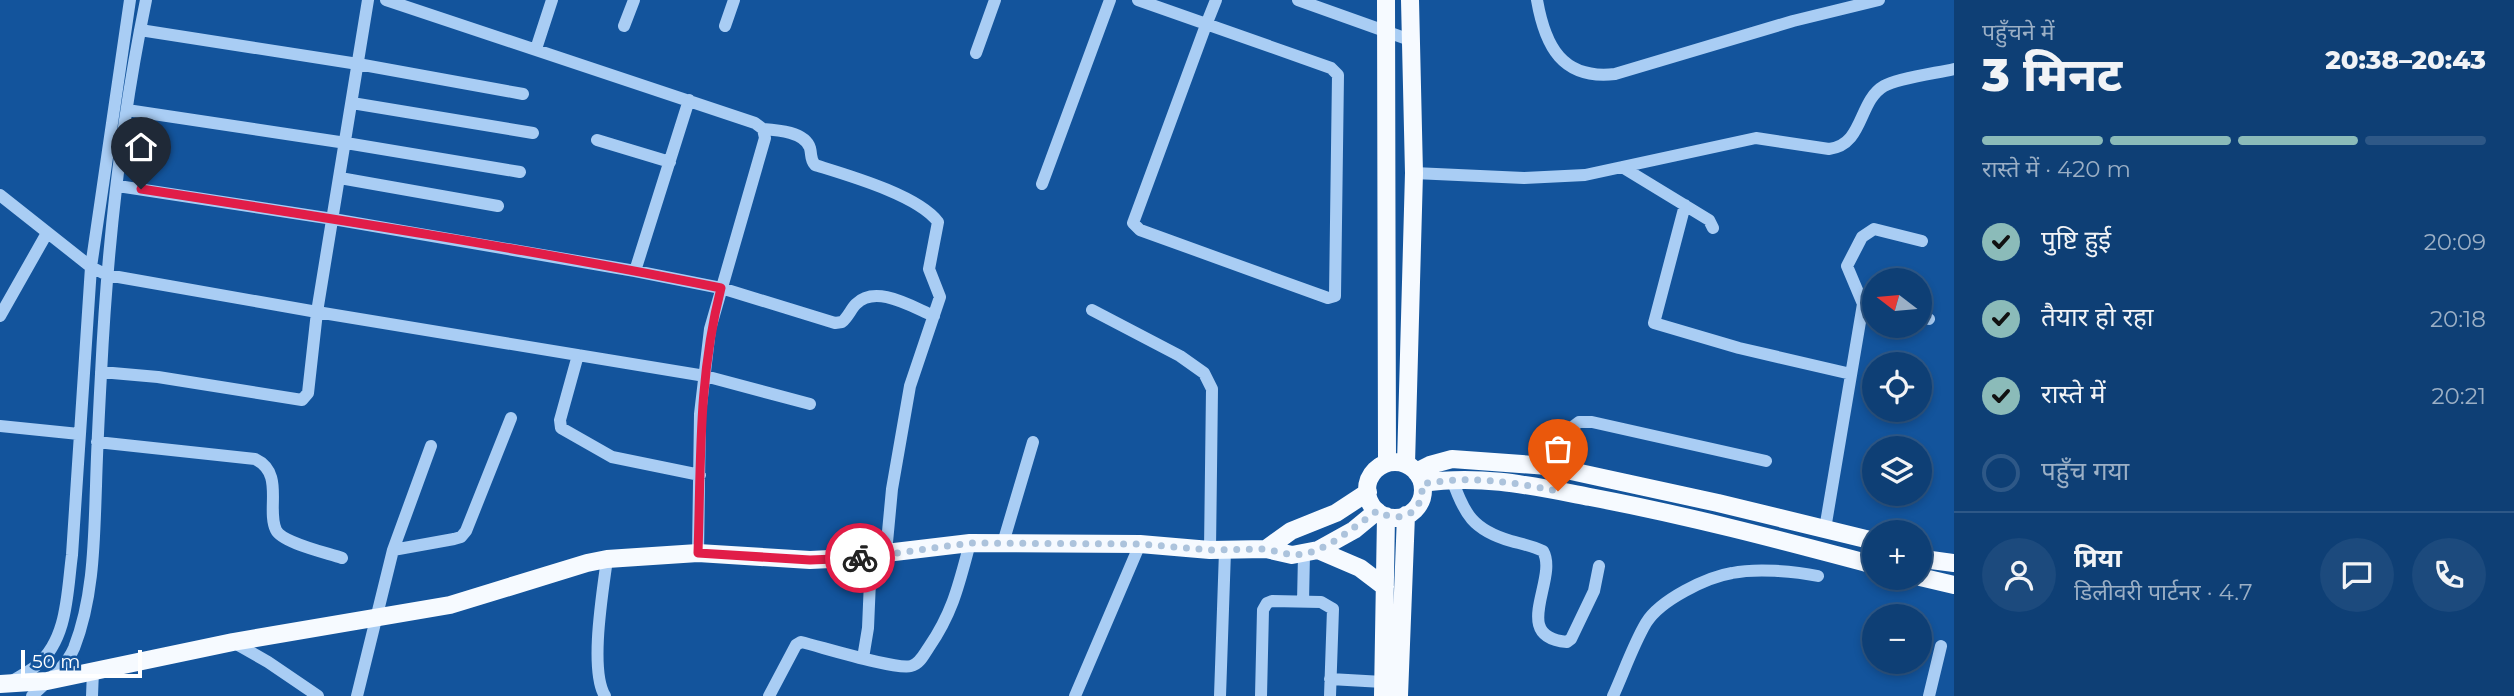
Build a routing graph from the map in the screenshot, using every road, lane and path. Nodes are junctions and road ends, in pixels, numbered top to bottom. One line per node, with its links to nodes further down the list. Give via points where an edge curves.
1 (130, 0): 49 (street)
2 (146, 0): 20 (street)
3 (368, 0): 25 (street)
4 (386, 0): 23 (street)
5 (552, 0): 23 (street)
6 (634, 0): 18 (street)
7 (734, 0): 19 (street)
8 (995, 0): 24 (street)
9 (1110, 0): 40 (street)
10 (1138, 0): 17 (street)
11 (1216, 0): 17 (street)
12 (1298, 0): 21 (street)
13 (1387, 0): 21 (main road)
14 (1410, 0): 22 (main road)
15 (1537, 0): 16 (street, via 1542,29 1556,53 1572,67 1600,75)
16 (1879, 0)
17 (1206, 25): 17 (street, via 1331,68 1339,75 1335,296 1328,299 1140,230 1133,223)
18 (624, 26)
19 (725, 26)
20 (140, 30): 25 (street); 30 (street)
21 (1386, 33): 22 (street); 71 (main road)
22 (1410, 40): 38 (main road)
23 (536, 49): 28 (street)
24 (976, 53)
25 (358, 64): 27 (street); 29 (street)
26 (1954, 69): 36 (street, via 1886,85 1874,94 1840,147 1756,138)
27 (523, 94)
28 (689, 100): 31 (street); 35 (street)
29 (352, 103): 32 (street); 34 (street)
30 (127, 110): 34 (street); 41 (street)
31 (763, 129): 52 (street, via 765,138); 57 (street, via 782,130 804,139 815,165 900,195 934,216 938,229 929,269 940,297)
32 (533, 133)
33 (597, 140): 35 (street)
34 (346, 143): 37 (street); 39 (street)
35 (670, 162): 50 (street)
36 (1622, 167): 38 (street, via 1555,178); 43 (street)
37 (520, 172)
38 (1414, 173): 73 (main road)
39 (340, 178): 44 (street); 45 (street)
40 (1042, 184)
41 (118, 186): 45 (street); 51 (street)
42 (0, 195): 47 (street)
43 (1685, 205): 46 (street, via 1709,220); 61 (street, via 1654,323)
44 (498, 206)
45 (333, 219): 50 (street); 56 (street)
46 (1713, 228)
47 (47, 233): 49 (street); 55 (street)
48 (1922, 241): 53 (street, via 1874,229 1862,237 1847,266)
49 (91, 267): 51 (street); 66 (street)
50 (635, 271): 52 (street)
51 (107, 275): 56 (street); 60 (street)
52 (721, 288): 57 (street, via 835,323 842,322 855,304 874,295); 62 (street)
53 (1862, 293)
54 (1092, 310): 86 (street, via 1204,373 1212,389)
55 (1, 312)
56 (317, 312): 59 (street); 60 (street, via 308,393 302,400)
57 (934, 316): 89 (street, via 910,386)
58 (1862, 332): 61 (street)
59 (578, 355): 62 (street); 74 (street, via 559,420 561,428 612,457)
60 (101, 372): 67 (street)
61 (1851, 374): 79 (street)
62 (705, 376): 63 (street); 74 (street)
63 (810, 404)
64 (511, 418): 85 (street, via 461,537)
65 (0, 426): 66 (street)
66 (79, 434): 108 (street, via 72,555 57,641 37,665)
67 (97, 442): 90 (street, via 255,459 263,463 271,478 276,530); 107 (street, via 94,547 82,620 73,650)
68 (1033, 442): 82 (street)
69 (431, 446): 85 (street)
70 (1766, 461): 72 (street, via 1579,422)
71 (1387, 463): 73 (main road); 76 (main road, via 1372,474)
72 (1548, 466): 73 (main road, via 1452,459); 79 (main road)
73 (1415, 473): 75 (main road); 78 (main road, via 1420,503)
74 (701, 475): 88 (street)
75 (1452, 479): 93 (main road, via 1510,482 1659,510); 95 (street, via 1460,504 1479,527 1543,551 1548,564 1538,618 1545,634 1560,641 1571,639 1594,591)
76 (1368, 492): 77 (main road, via 1370,502); 84 (main road, via 1336,513 1291,531)
77 (1382, 513): 78 (main road); 87 (main road); 99 (main road)
78 (1406, 516): 120 (main road)
79 (1825, 529): 80 (main road)
80 (1862, 538)
81 (970, 543): 82 (main road); 89 (main road); 104 (street, via 954,604 918,663 909,667)
82 (1003, 543): 83 (main road)
83 (1140, 544): 86 (main road); 116 (street)
84 (1266, 549): 86 (main road); 87 (main road, via 1292,555)
85 (393, 550): 101 (street)
86 (1217, 550): 117 (street)
87 (1311, 552): 99 (main road, via 1360,568); 100 (street)
88 (698, 553): 89 (main road, via 810,560); 91 (main road)
89 (878, 555): 104 (street)
90 (342, 558)
91 (607, 559): 101 (main road, via 450,605); 110 (street, via 600,621)
92 (1932, 560): 94 (main road)
93 (1862, 562)
94 (1954, 562): 98 (street)
95 (1599, 566)
96 (1818, 576): 121 (street, via 1796,571 1732,573 1685,590 1646,622)
97 (1932, 580): 98 (main road)
98 (1951, 585)
99 (1385, 587): 109 (main road)
100 (1303, 602): 106 (street, via 1321,602 1333,609); 118 (street, via 1272,601 1263,610)
101 (376, 618): 102 (main road); 114 (street)
102 (233, 642): 105 (main road); 113 (street)
103 (1941, 646): 122 (street)
104 (863, 658): 115 (street, via 801,642)
105 (93, 671): 107 (main road); 112 (street)
106 (1330, 679): 109 (street); 119 (street)
107 (47, 681): 108 (main road); 111 (street)
108 (3, 686)
109 (1383, 689)
110 (600, 692)
111 (32, 696)
112 (92, 696)
113 (318, 696)
114 (357, 696)
115 (769, 696)
116 (1075, 696)
117 (1220, 696)
118 (1261, 696)
119 (1330, 696)
120 (1399, 696)
121 (1613, 696)
122 (1929, 696)

